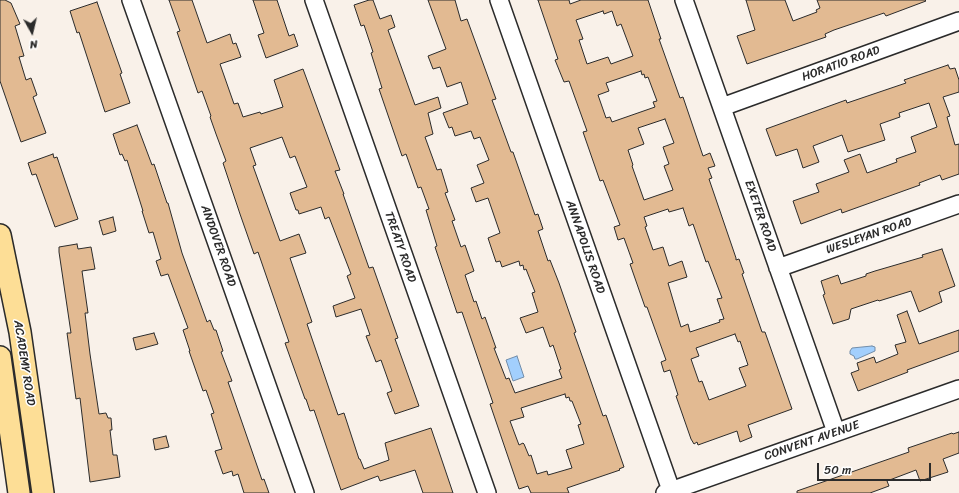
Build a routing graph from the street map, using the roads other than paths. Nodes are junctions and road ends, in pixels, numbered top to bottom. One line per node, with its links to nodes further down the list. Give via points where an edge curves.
1 (131, 0): 16 (street, ANDOVER ROAD)
2 (314, 0): 17 (street, TREATY ROAD)
3 (499, 0): 13 (street, ANNAPOLIS ROAD)
4 (684, 0): 6 (street, EXETER ROAD)
5 (959, 21): 6 (street, HORATIO ROAD)
6 (722, 107): 9 (street, EXETER ROAD)
7 (959, 204): 9 (street, WESLEYAN ROAD)
8 (0, 235): 15 (main road, ACADEMY ROAD, via 20,332)
9 (778, 268): 12 (street, EXETER ROAD)
10 (0, 357): 14 (main road, ACADEMY ROAD)
11 (959, 389): 12 (street, CONVENT AVENUE)
12 (836, 432): 13 (street, CONVENT AVENUE)
13 (669, 492)
14 (19, 493)
15 (44, 493)
16 (305, 493)
17 (486, 493)

